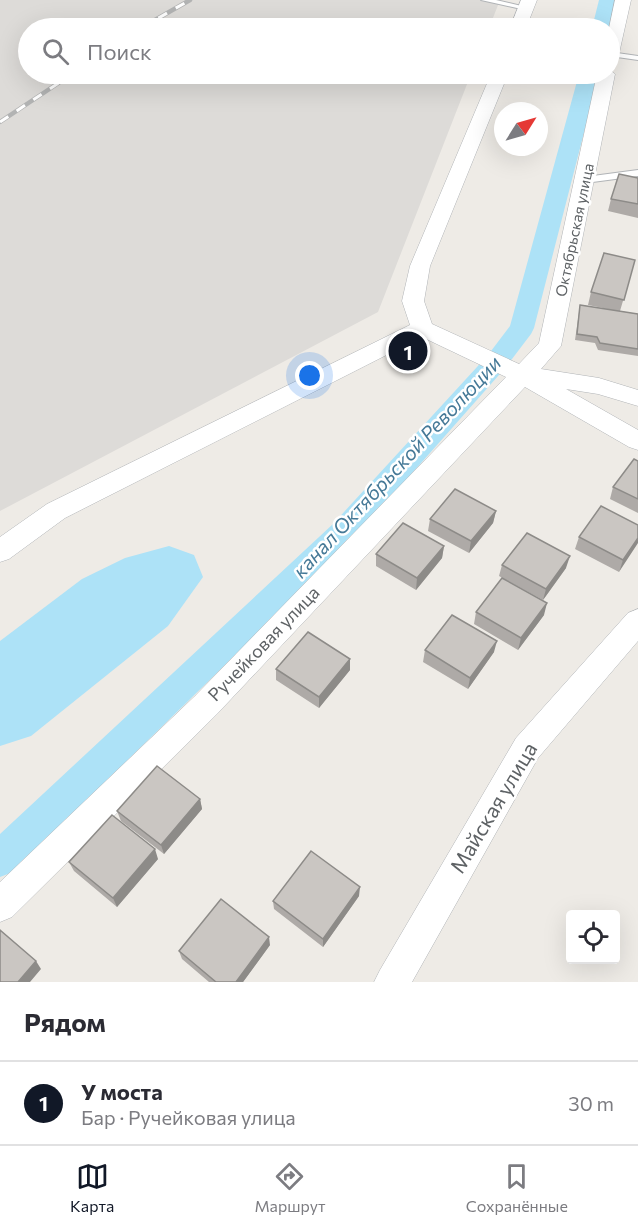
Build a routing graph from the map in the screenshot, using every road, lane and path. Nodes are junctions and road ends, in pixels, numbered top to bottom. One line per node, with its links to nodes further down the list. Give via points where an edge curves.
1 (485, 0): 3 (lane)
2 (623, 0): 5 (street, Октябрьская улица)
3 (528, 4): 4 (street)
4 (522, 18)
5 (619, 18)
6 (638, 58): 7 (lane)
7 (620, 60)
8 (495, 84): 12 (street, via 420,266 413,301)
9 (605, 84): 11 (street, Октябрьская улица)
10 (638, 173): 11 (lane)
11 (585, 180): 13 (street, Октябрьская улица, via 550,346)
12 (422, 328): 13 (street); 16 (street, via 56,511)
13 (522, 375): 14 (street, via 599,386); 15 (street); 18 (street, Ручейковая улица, via 206,705)
14 (638, 398)
15 (638, 441)
16 (0, 551)
17 (638, 621): 19 (street, Майская улица, via 526,748)
18 (0, 905)
19 (392, 982)

